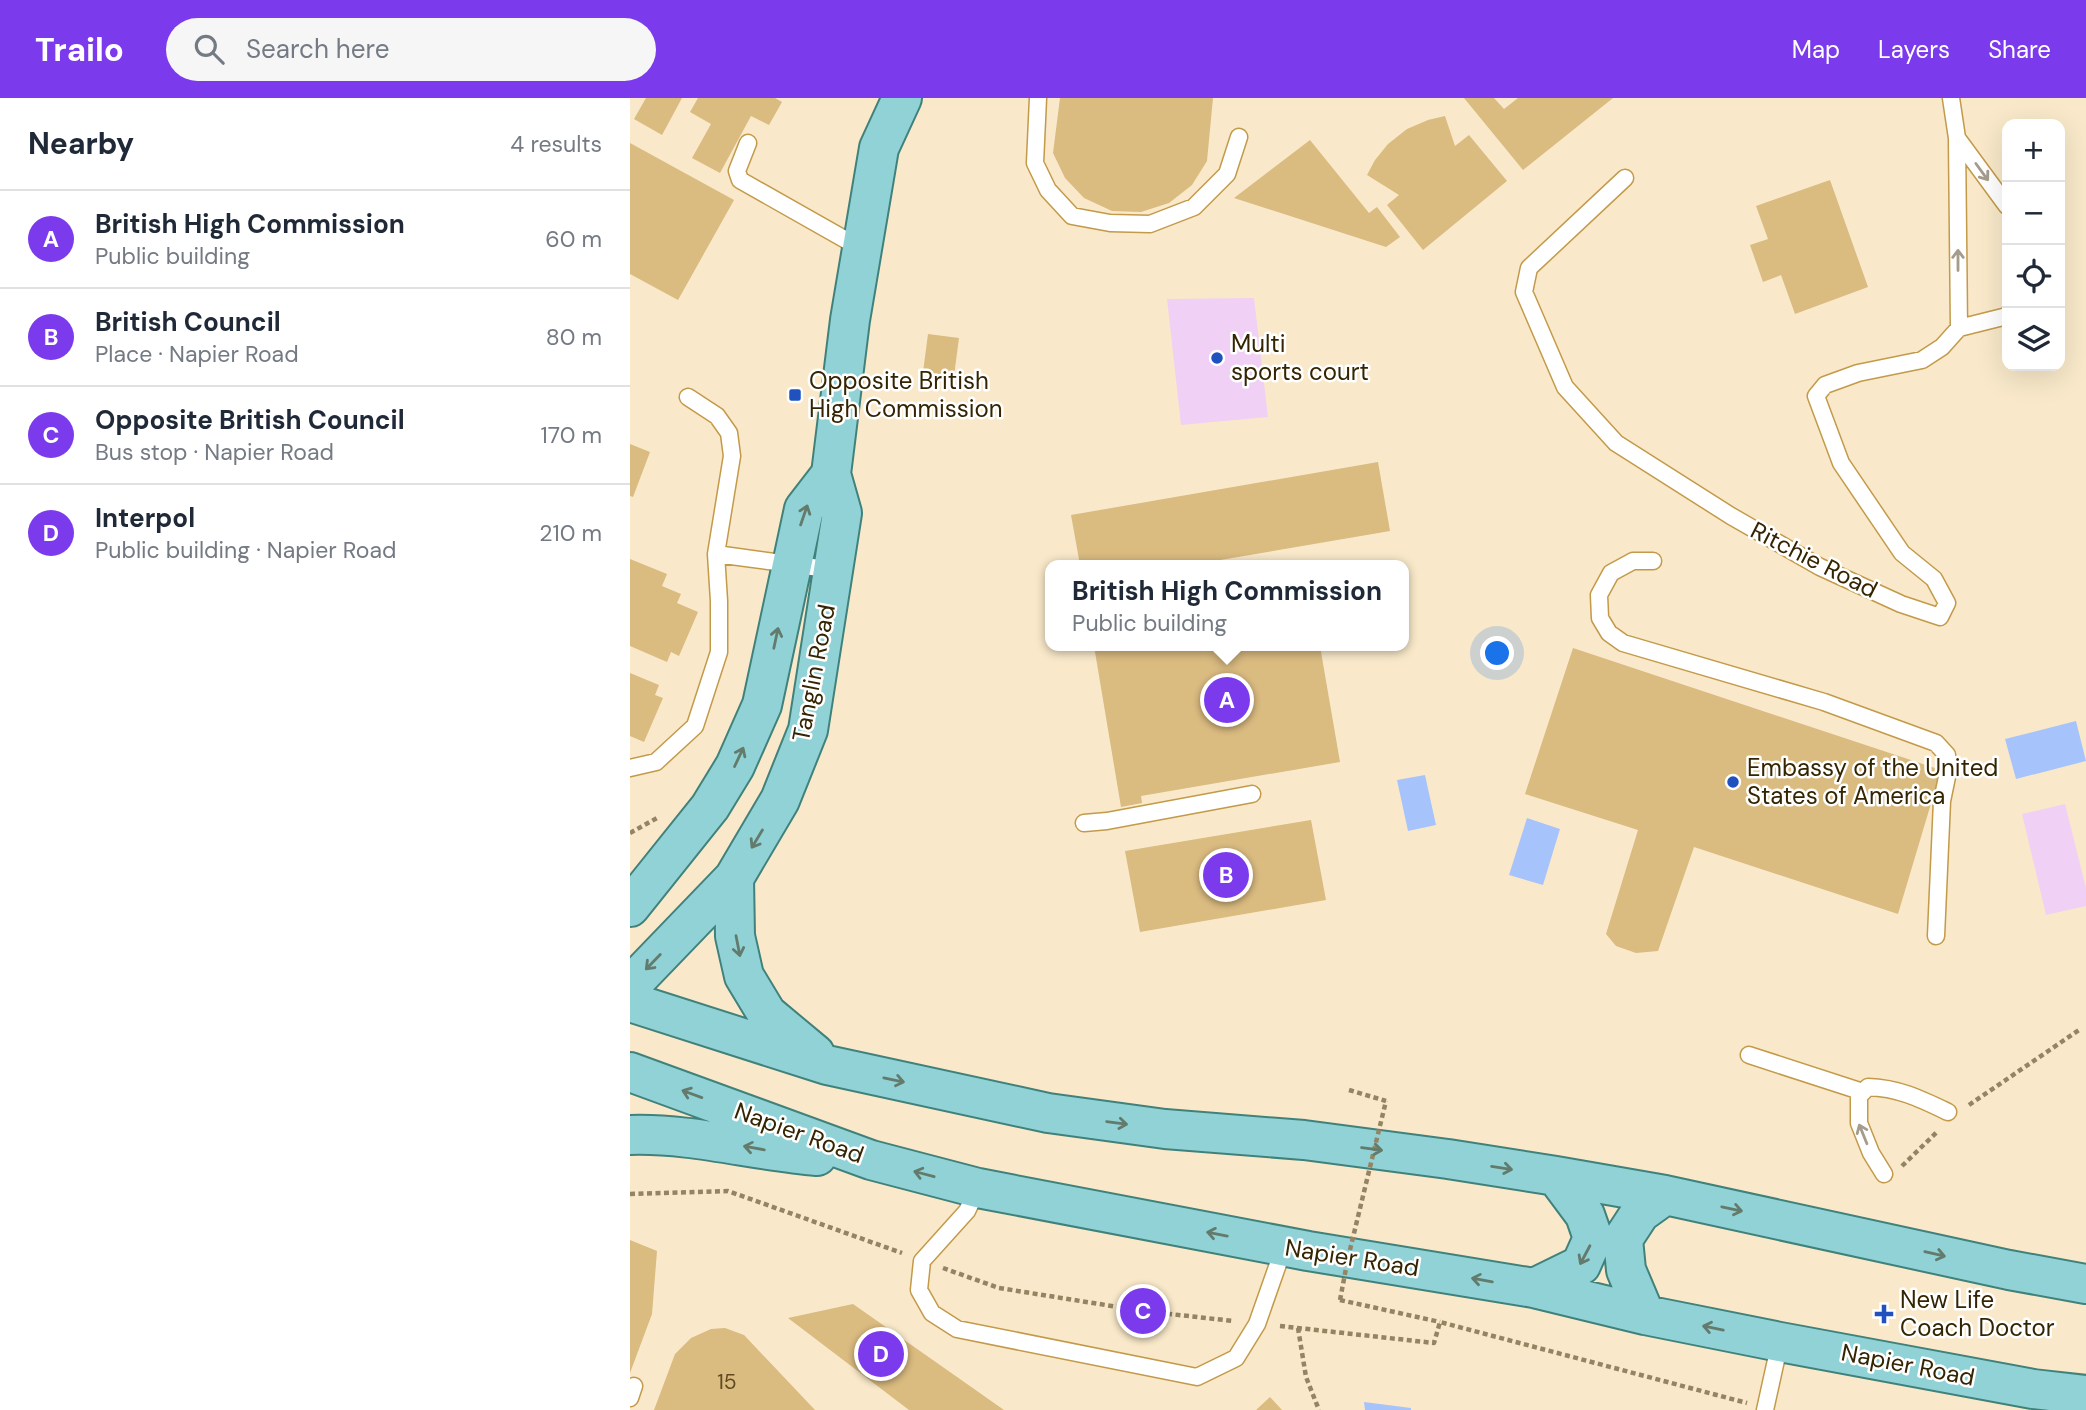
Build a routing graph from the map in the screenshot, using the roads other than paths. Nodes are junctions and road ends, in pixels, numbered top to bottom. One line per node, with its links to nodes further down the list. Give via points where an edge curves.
1 (902, 98): 9 (main road, Tanglin Road, via 879,148)
2 (1038, 98): 4 (lane, via 1035,163 1048,190 1072,216 1110,223 1150,223 1194,207 1227,173)
3 (1951, 98): 5 (lane)
4 (1238, 137)
5 (1957, 138): 8 (lane, one-way to 8); 11 (lane, one-way to 5)
6 (748, 143): 9 (lane, via 737,171 740,180)
7 (1625, 178): 11 (lane, Ritchie Road, via 1529,268 1524,292 1565,387 1616,443 1731,516 1820,567 1940,617 1947,603 1934,579 1902,553 1841,463 1816,396 1825,386 1858,373 1922,360)
8 (2002, 199)
9 (862, 249): 13 (main road, Tanglin Road)
10 (2002, 317): 11 (lane)
11 (1959, 328)
12 (688, 397): 14 (lane, via 717,416 729,433 732,456)
13 (831, 474): 16 (main road, Tanglin Road, one-way to 13, via 804,509); 17 (main road, Tanglin Road, via 842,513)
14 (716, 554): 16 (lane); 18 (lane, via 719,652 695,726 656,762)
15 (1653, 561): 25 (lane, via 1633,561 1611,573 1599,595 1600,618 1609,633 1623,643 1824,702 1936,743 1947,755)
16 (792, 564): 17 (lane); 20 (main road, Tanglin Road, one-way to 16, via 736,766 762,705)
17 (834, 570): 23 (main road, Tanglin Road, one-way to 23, via 808,730 780,800)
18 (630, 768)
19 (1251, 794): 21 (lane)
20 (710, 807): 22 (main road, via 655,862); 24 (main road, Tanglin Road)
21 (1084, 823)
22 (630, 871)
23 (734, 878): 26 (main road, Tanglin Road, one-way to 26); 29 (main road, one-way to 29, via 735,936 744,976 767,1014)
24 (630, 907)
25 (1936, 936)
26 (630, 986)
27 (630, 1002): 29 (main road)
28 (1749, 1055): 31 (lane)
29 (827, 1065): 36 (main road, one-way to 36, via 1048,1113 1317,1142)
30 (630, 1072): 34 (main road, Napier Road, one-way to 30)
31 (1863, 1092): 32 (lane, via 1868,1087 1885,1088); 35 (lane, one-way to 31, via 1859,1123)
32 (1948, 1112)
33 (630, 1135): 34 (main road, one-way to 33, via 789,1154 660,1134)
34 (871, 1160): 37 (main road, Napier Road, one-way to 34)
35 (1884, 1174)
36 (1556, 1176): 38 (main road); 41 (main road, one-way to 41, via 1585,1215 1593,1238 1581,1265)
37 (978, 1188): 39 (main road, Napier Road, one-way to 37); 39 (lane, via 967,1211 922,1261 919,1290 932,1312 957,1329 1197,1377 1236,1358 1257,1324)
38 (1665, 1195): 40 (main road, one-way to 40); 42 (main road, via 1640,1213 1623,1239 1626,1270)
39 (1284, 1247): 41 (main road, Napier Road, one-way to 39)
40 (2086, 1284)
41 (1534, 1289): 42 (main road, Napier Road)
42 (1645, 1314): 43 (main road, Napier Road, one-way to 42)
43 (1780, 1342): 44 (main road, Napier Road); 45 (lane)
44 (2086, 1395)
45 (1765, 1409)

